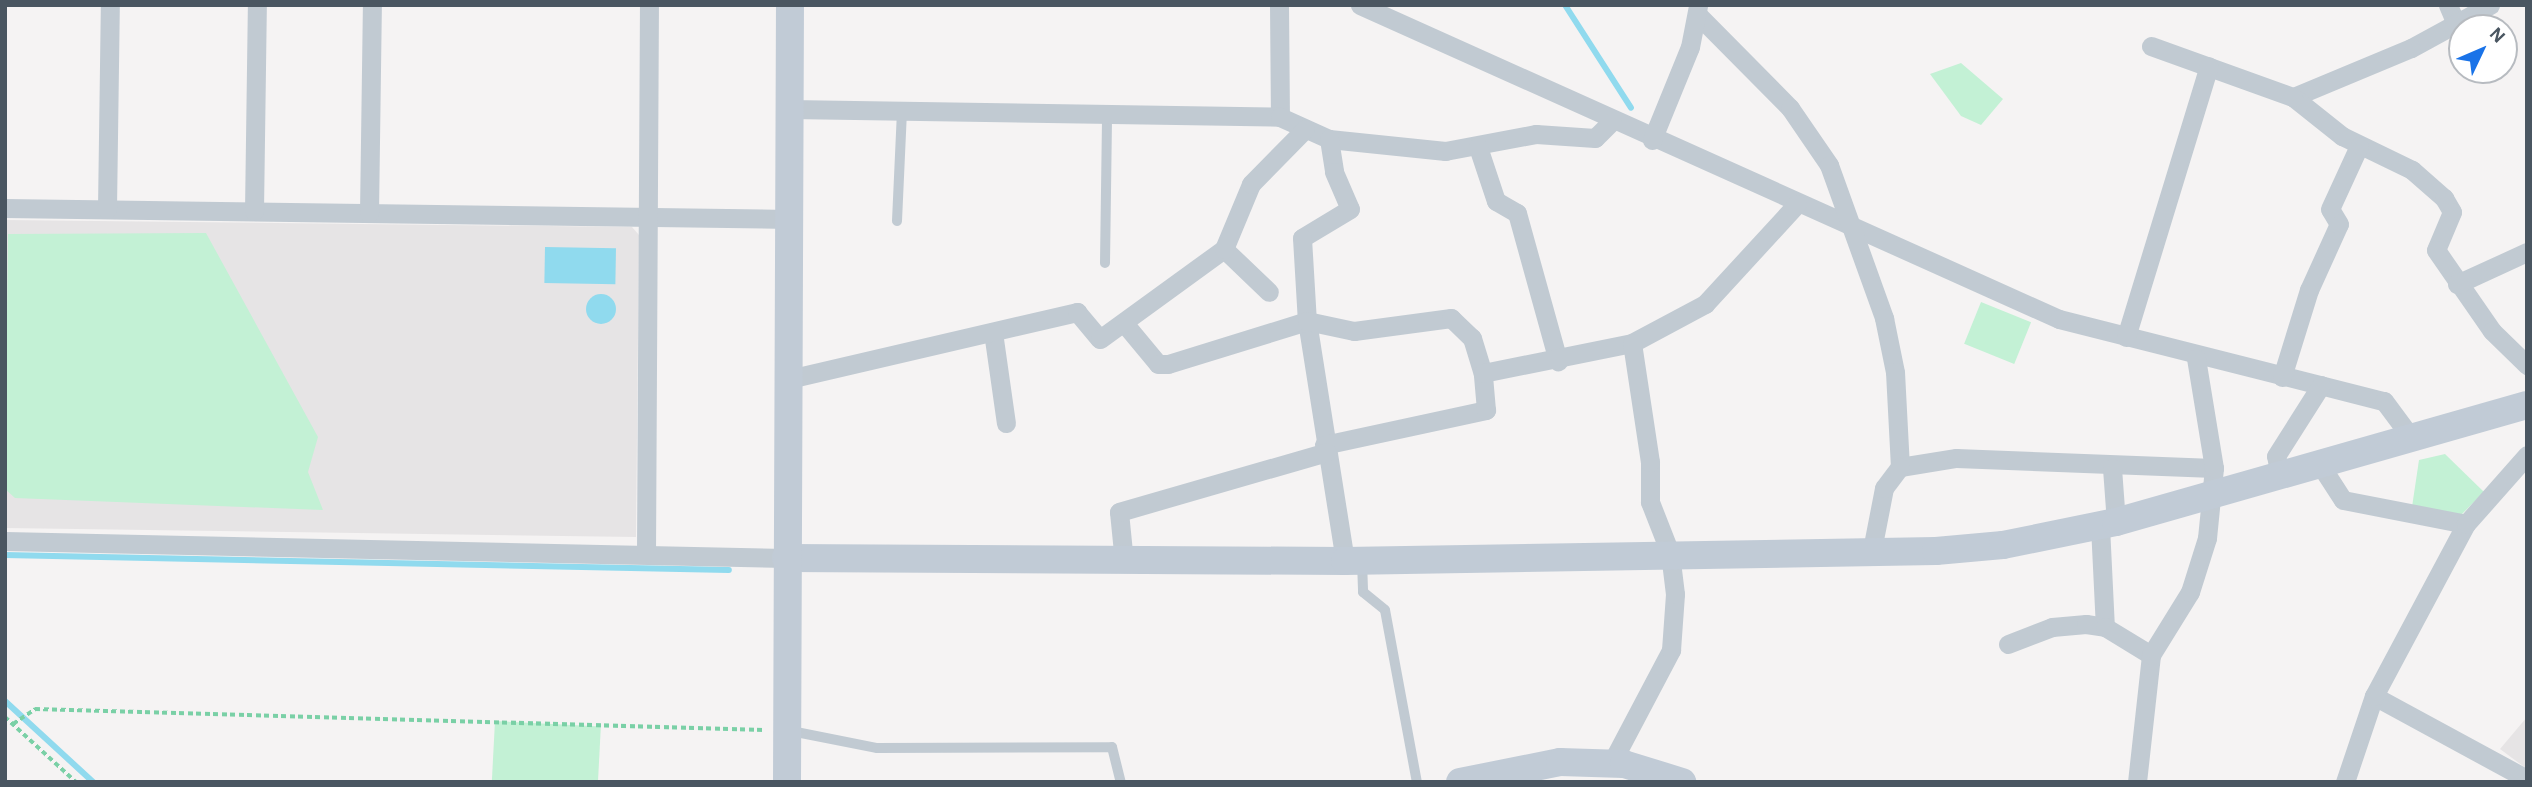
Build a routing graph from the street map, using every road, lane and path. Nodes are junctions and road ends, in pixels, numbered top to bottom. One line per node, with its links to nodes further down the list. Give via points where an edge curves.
1 (110, 5): 27 (street)
2 (257, 5): 28 (street)
3 (372, 5): 29 (street)
4 (649, 5): 30 (street)
5 (790, 5): 15 (street)
6 (1279, 5): 18 (street)
7 (2490, 5): 10 (street)
8 (1367, 7): 19 (street)
9 (1698, 10): 22 (street); 33 (street, via 1811,135 1839,188)
10 (2474, 14)
11 (2448, 28): 14 (street)
12 (2151, 46): 13 (street)
13 (2209, 66): 14 (street); 42 (street)
14 (2293, 97): 23 (street)
15 (789, 109): 16 (street); 31 (street)
16 (902, 111): 17 (street); 32 (lane)
17 (1107, 116): 18 (street); 36 (lane)
18 (1280, 117): 20 (street)
19 (1611, 122): 22 (street); 24 (street, via 1595,138 1536,134)
20 (1305, 129): 21 (street); 34 (street, via 1251,184)
21 (1329, 139): 24 (street, via 1386,150); 39 (street, via 1334,172 1350,209 1302,238)
22 (1652, 140): 25 (street)
23 (2359, 146): 37 (street, via 2412,170 2444,198 2452,212 2436,250); 48 (street, via 2330,209 2339,224 2309,290)
24 (1478, 147): 45 (street, via 1496,201 1517,213)
25 (1797, 204): 33 (street); 43 (street, via 1704,304)
26 (5, 208): 27 (street)
27 (107, 209): 28 (street)
28 (254, 211): 29 (street)
29 (369, 213): 30 (street)
30 (646, 219): 31 (street); 65 (street)
31 (789, 219): 49 (street)
32 (897, 221)
33 (1847, 226): 42 (street, via 2059,319); 57 (street, via 1884,318 1895,372)
34 (1224, 249): 38 (street); 40 (street)
35 (2527, 252): 37 (street)
36 (1105, 263)
37 (2457, 284): 46 (street)
38 (1269, 292)
39 (1307, 321): 40 (street, via 1168,364 1158,364); 47 (street, via 1354,331 1451,318 1472,338); 54 (street)
40 (1124, 323): 41 (street, via 1100,339 1077,312)
41 (993, 332): 49 (street); 52 (street)
42 (2126, 337): 44 (street)
43 (1632, 343): 45 (street); 66 (street, via 1650,462 1650,502)
44 (2196, 358): 48 (street); 59 (street)
45 (1558, 361): 47 (street)
46 (2527, 365)
47 (1483, 373): 54 (street, via 1486,410)
48 (2283, 377): 50 (street)
49 (789, 379): 68 (street)
50 (2321, 385): 53 (street, via 2384,401); 60 (street, via 2277,456)
51 (2527, 405): 53 (street)
52 (1006, 423)
53 (2413, 440): 56 (street)
54 (1326, 449): 69 (street); 70 (street, via 1119,512)
55 (2527, 455): 63 (street)
56 (2321, 466): 60 (street); 63 (street, via 2343,500)
57 (1900, 467): 58 (street, via 1956,458); 67 (street, via 1884,488)
58 (2112, 468): 59 (street); 62 (street)
59 (2214, 468): 61 (street)
60 (2280, 475): 61 (street)
61 (2209, 496): 62 (street); 73 (street, via 2199,570)
62 (2108, 524): 67 (street, via 2004,545); 71 (street)
63 (2466, 524): 74 (street)
64 (5, 541): 65 (street)
65 (646, 553): 68 (street)
66 (1670, 553): 67 (street); 69 (street); 78 (street, via 1671,650)
67 (1871, 555)
68 (786, 558): 70 (street); 77 (street)
69 (1354, 561): 70 (street); 83 (lane, via 1363,592 1385,610)
70 (1124, 562)
71 (2105, 627): 72 (street, via 2052,627); 73 (street)
72 (2008, 644)
73 (2151, 655): 86 (street)
74 (2375, 696): 79 (street); 87 (street)
75 (5, 717): 76 (path)
76 (13, 724): 77 (path, via 35,709 335,713); 80 (path)
77 (787, 731): 81 (street); 82 (lane, via 877,748 1112,747)
78 (1620, 770): 84 (street, via 1560,762); 85 (street)
79 (2527, 779)
80 (76, 782)
81 (787, 782)
82 (1121, 782)
83 (1416, 782)
84 (1460, 782)
85 (1682, 782)
86 (2137, 782)
87 (2345, 782)

